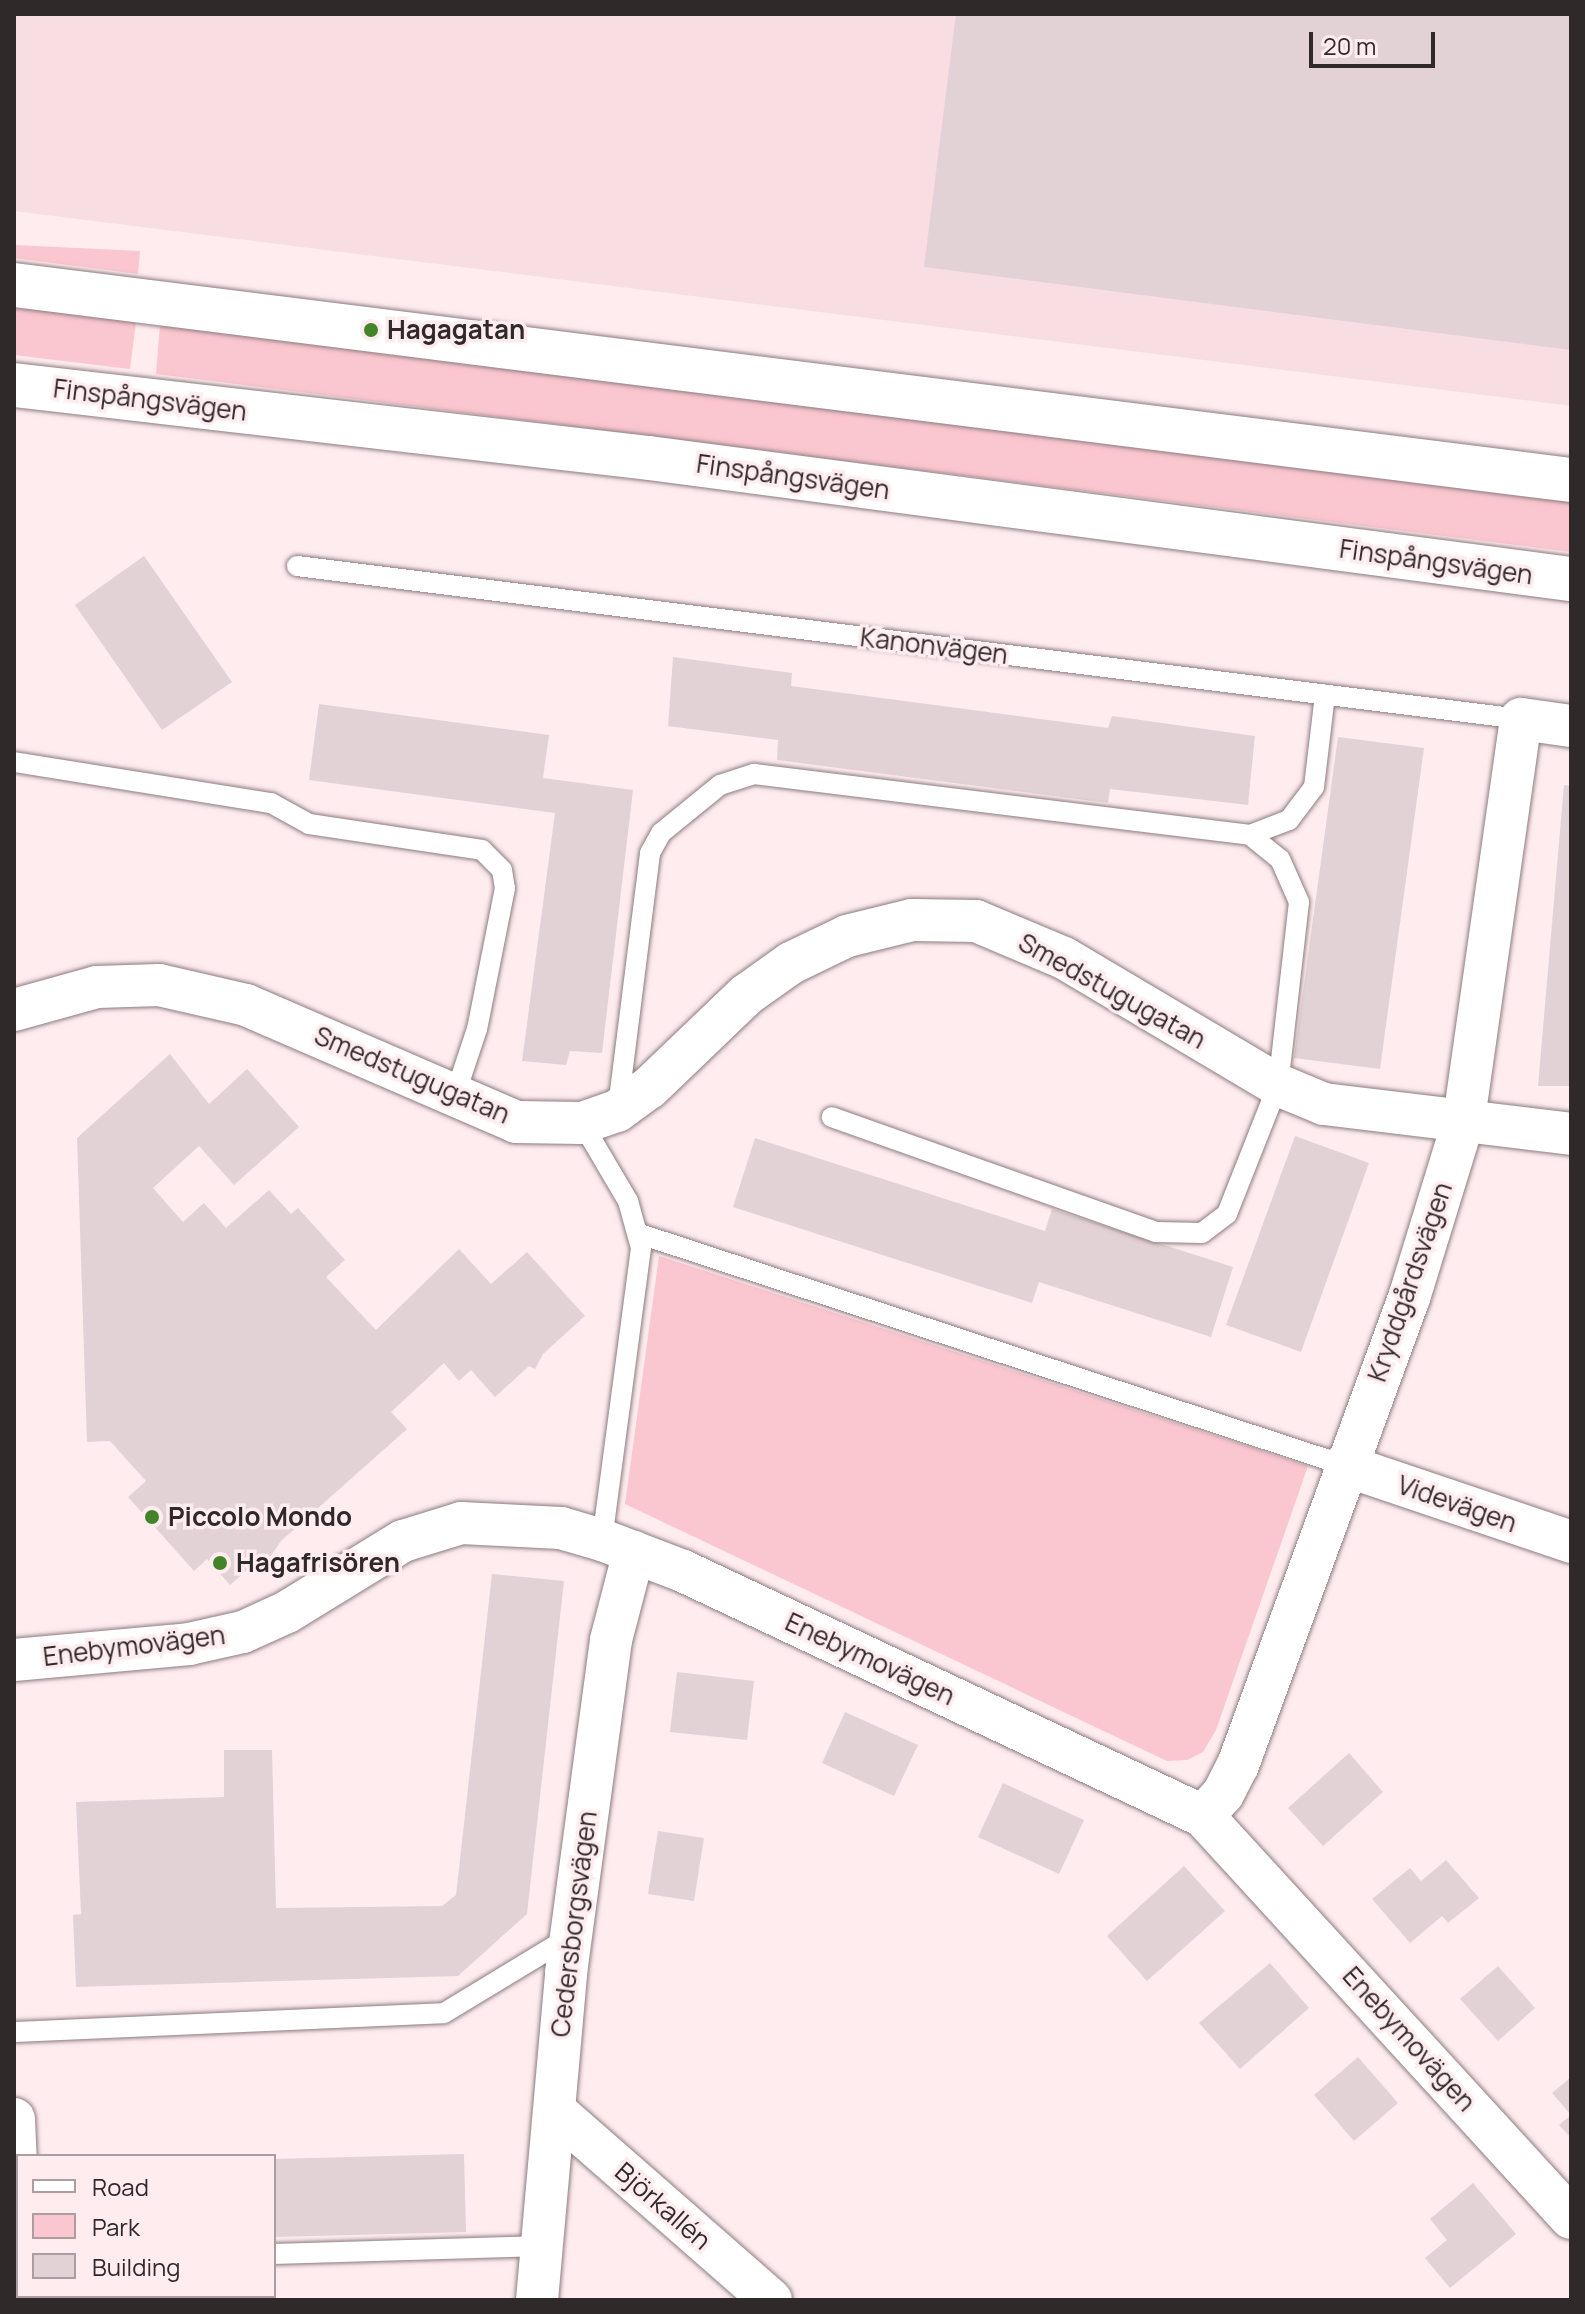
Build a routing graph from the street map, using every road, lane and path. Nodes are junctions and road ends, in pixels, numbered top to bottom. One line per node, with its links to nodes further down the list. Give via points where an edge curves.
1 (14, 285): 3 (main road)
2 (14, 385): 5 (main road, Finspångsvägen, via 649,458)
3 (1571, 480)
4 (297, 566): 6 (lane, Kanonvägen)
5 (1571, 579)
6 (1325, 695): 7 (lane, Kanonvägen); 10 (lane, via 1314,787 1289,820)
7 (1521, 719): 8 (street, Kanonvägen); 16 (street, Kryddgårdsvägen)
8 (1571, 726)
9 (14, 762): 13 (lane, via 271,803 309,824 482,850 502,870 505,888 477,1029)
10 (1250, 835): 12 (lane, via 1280,859 1299,902); 14 (lane, via 754,774 720,785 661,833 650,853)
11 (14, 1010): 13 (street, Smedstugugatan, via 97,987 159,985 246,1005)
12 (1278, 1085): 14 (street, Smedstugugatan, via 1064,958 976,921 912,920 847,936 791,963 746,995 649,1088); 15 (lane, via 1227,1214 1202,1233 1156,1232); 16 (street, Smedstugugatan, via 1324,1104)
13 (455, 1095): 14 (street, Smedstugugatan, via 516,1122)
14 (600, 1117): 18 (lane)
15 (832, 1117)
16 (1464, 1119): 17 (street, Smedstugugatan); 19 (street, Kryddgårdsvägen, via 1409,1298)
17 (1571, 1134)
18 (640, 1234): 19 (lane); 21 (lane)
19 (1344, 1465): 20 (street, Videvägen); 23 (street, Kryddgårdsvägen, via 1238,1765 1223,1794)
20 (1571, 1542)
21 (618, 1546): 22 (street, Enebymovägen, via 561,1528 461,1523 403,1541 287,1612 243,1632 189,1644); 23 (street, Enebymovägen); 24 (street, Cedersborgsvägen, via 611,1640)
22 (14, 1660)
23 (1203, 1816): 29 (street, Enebymovägen)
24 (571, 1936): 25 (lane, via 444,2013); 26 (street, Cedersborgsvägen)
25 (14, 2032)
26 (555, 2111): 30 (street, Cedersborgsvägen); 33 (street, Björkallén)
27 (14, 2119): 28 (street)
28 (16, 2164)
29 (1571, 2218)
30 (542, 2246): 31 (lane); 32 (street, Cedersborgsvägen)
31 (276, 2254)
32 (537, 2300)
33 (771, 2300)

